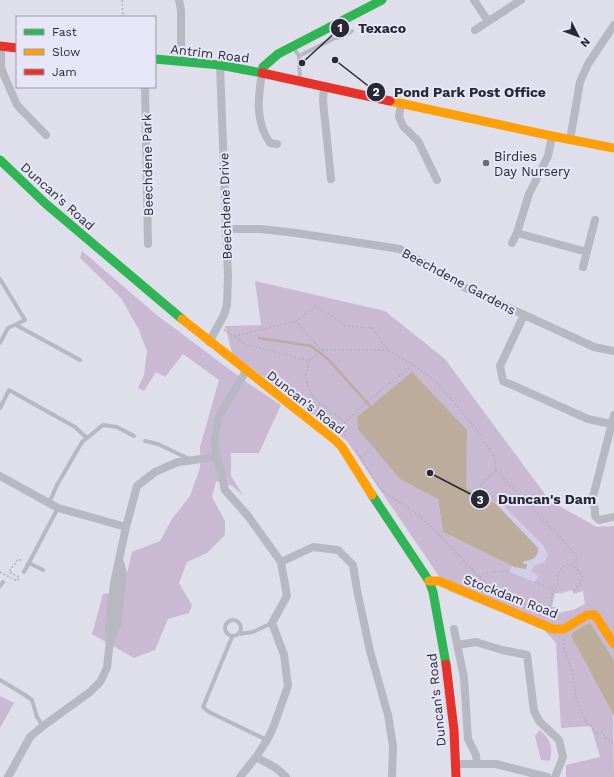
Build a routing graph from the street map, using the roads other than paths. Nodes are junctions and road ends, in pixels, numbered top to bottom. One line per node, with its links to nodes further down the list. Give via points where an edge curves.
1 (179, 0): 16 (street)
2 (382, 0): 6 (street)
3 (474, 0): 5 (street)
4 (521, 0): 5 (street)
5 (488, 21): 8 (street)
6 (336, 25): 10 (lane); 11 (street)
7 (614, 25): 26 (street, via 588,64 580,82)
8 (475, 30)
9 (352, 31): 10 (lane)
10 (342, 37): 14 (lane)
11 (292, 46): 14 (lane); 18 (street, via 270,60 263,67)
12 (1, 47): 13 (street); 19 (street)
13 (16, 48)
14 (299, 56): 20 (lane)
15 (156, 59): 16 (street, Antrim Road)
16 (181, 61): 17 (street, Antrim Road)
17 (220, 65): 18 (street, Antrim Road); 33 (street, Beechdene Drive)
18 (262, 73): 20 (street, Antrim Road); 27 (street, via 258,104 261,124 270,143)
19 (1, 74): 24 (street, via 17,105)
20 (300, 81): 21 (street, Antrim Road)
21 (324, 86): 23 (street, Antrim Road, via 366,93); 30 (street, via 323,101)
22 (145, 88): 36 (street, Beechdene Park)
23 (401, 103): 25 (street, Antrim Road); 31 (street, via 399,117 403,126 418,142)
24 (46, 135)
25 (552, 136): 26 (street, Antrim Road); 34 (street, via 548,156 529,194)
26 (570, 140): 28 (street, Antrim Road)
27 (277, 144)
28 (614, 148)
29 (0, 160): 42 (street, Duncan's Road, via 23,184)
30 (331, 179)
31 (437, 180)
32 (595, 220): 37 (street)
33 (226, 229): 40 (street, Beechdene Gardens, via 296,233 400,249 464,287); 42 (street, Beechdene Drive, via 227,305)
34 (517, 233): 35 (street); 37 (street)
35 (512, 243)
36 (148, 244)
37 (587, 252): 38 (street)
38 (583, 267)
39 (0, 279): 41 (lane, via 25,320)
40 (524, 315): 44 (street, Beechdene Gardens, via 594,347); 49 (street, via 500,366 503,381 588,419)
41 (16, 324): 43 (lane, via 8,328); 45 (lane)
42 (209, 342): 46 (street, Duncan's Road)
43 (0, 343)
44 (614, 351)
45 (80, 360)
46 (246, 371): 53 (street, via 219,416 214,443); 64 (street, Duncan's Road, via 342,447)
47 (0, 408): 51 (lane, via 9,390 75,427)
48 (614, 415): 49 (street)
49 (611, 424): 58 (street, via 592,501 595,516 599,520)
50 (134, 436): 51 (lane, via 117,427 103,425)
51 (87, 438): 56 (lane, via 82,442)
52 (145, 441): 54 (lane, via 158,444)
53 (217, 457): 54 (street); 60 (street, via 225,490 248,516)
54 (192, 460): 59 (street, via 178,462 155,472 138,486)
55 (0, 476): 56 (street)
56 (49, 503): 57 (street)
57 (58, 508): 59 (street); 61 (lane)
58 (614, 517)
59 (126, 527): 72 (street, via 114,583 106,668 100,682 90,692)
60 (281, 562): 65 (street, via 287,596); 80 (street, via 313,547 338,550 353,565 370,651 388,715 393,746)
61 (29, 563): 62 (lane); 63 (lane)
62 (43, 570)
63 (24, 572)
64 (429, 581): 69 (street, Stockdam Road, via 439,581 553,629 565,629 587,615 595,616); 76 (street, Duncan's Road, via 446,658)
65 (272, 623): 67 (lane, via 253,632); 73 (street, via 284,655 288,686)
66 (454, 629): 70 (street)
67 (240, 634): 68 (lane); 68 (lane, via 240,623 230,620 225,630)
68 (232, 637): 73 (lane, via 203,707)
69 (614, 644)
70 (458, 645): 75 (street, via 464,678 468,739); 83 (street, via 476,642 527,655 534,711 539,721 559,740 564,757)
71 (0, 680): 72 (lane, via 32,700 37,717)
72 (43, 726): 77 (street, via 30,737)
73 (267, 740): 74 (street)
74 (256, 757): 78 (street); 79 (street)
75 (476, 760): 76 (street); 82 (street)
76 (456, 764): 81 (street, Duncan's Road)
77 (8, 777)
78 (240, 777)
79 (286, 777)
80 (392, 777)
81 (456, 777)
82 (547, 777)
83 (555, 777)

